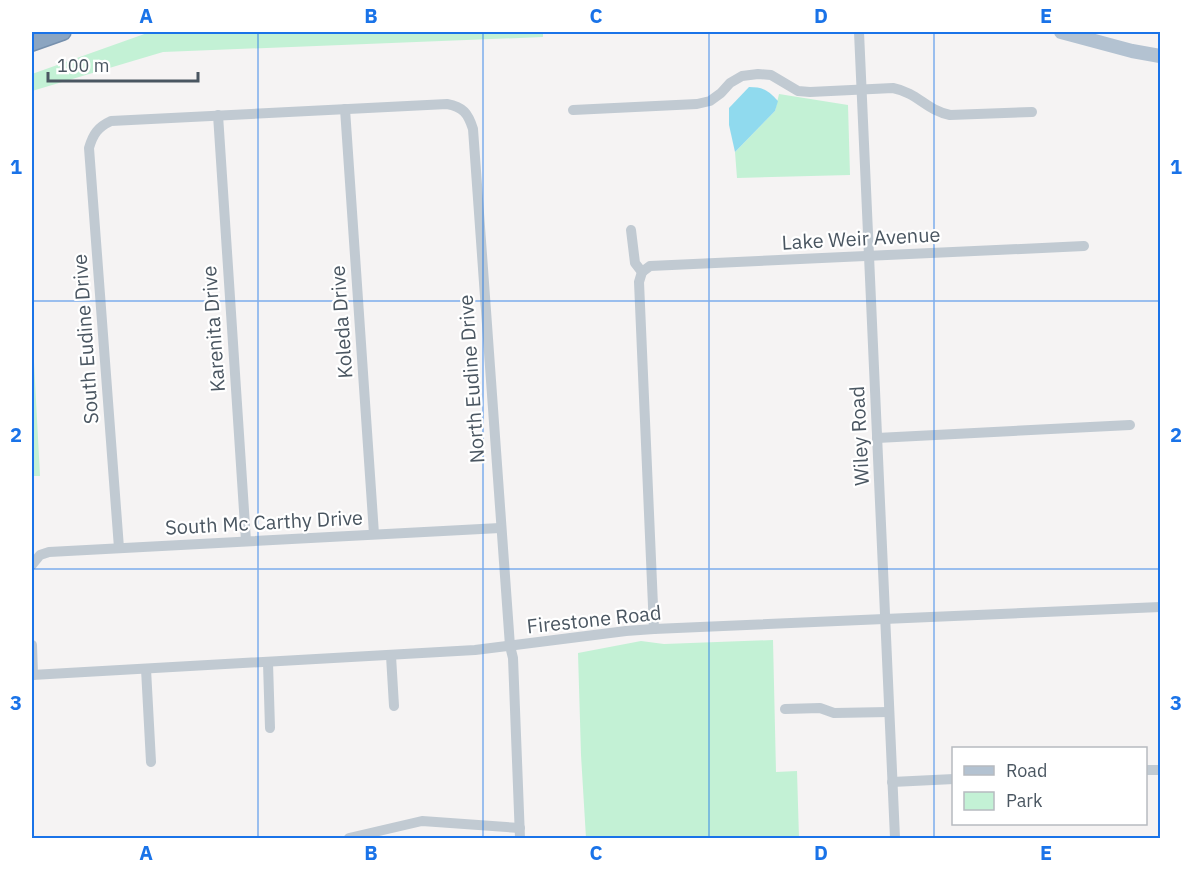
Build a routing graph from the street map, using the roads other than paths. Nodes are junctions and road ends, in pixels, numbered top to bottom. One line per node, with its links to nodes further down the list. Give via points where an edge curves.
1 (63, 32): 5 (highway)
2 (860, 32): 7 (street, Wiley Road)
3 (1061, 32): 4 (main road)
4 (1104, 37): 6 (main road)
5 (32, 43)
6 (1161, 56)
7 (861, 89): 9 (street, via 798,91 771,75 758,74 742,76 710,100 697,104); 10 (street, via 905,90 938,112 950,115); 14 (street, Wiley Road)
8 (345, 109): 11 (street); 18 (street, North Eudine Drive, via 447,104 457,106 470,118); 19 (street, Koleda Drive)
9 (573, 110)
10 (1032, 112)
11 (218, 115): 20 (street, Karenita Drive); 21 (street, South Eudine Drive, via 111,121 97,129 89,148)
12 (631, 230): 15 (street, via 635,263)
13 (1084, 246): 14 (street, Lake Weir Avenue)
14 (870, 255): 15 (street, Lake Weir Avenue, via 650,266); 17 (street, Wiley Road)
15 (642, 272): 25 (street, via 639,282)
16 (1130, 425): 17 (street)
17 (877, 438): 24 (street, Wiley Road)
18 (500, 528): 19 (street, South Mc Carthy Drive); 27 (street, North Eudine Drive)
19 (374, 534): 20 (street, South Mc Carthy Drive)
20 (246, 541): 21 (street, South Mc Carthy Drive)
21 (118, 548): 22 (street, South Mc Carthy Drive, via 49,552)
22 (32, 564)
23 (1161, 607): 24 (street, Firestone Road)
24 (886, 619): 25 (street, Firestone Road); 34 (street, Wiley Road)
25 (654, 629): 27 (street, Firestone Road)
26 (32, 645): 31 (street)
27 (510, 646): 28 (street, Firestone Road); 39 (street, North Eudine Drive)
28 (391, 656): 29 (street, Firestone Road); 32 (street)
29 (268, 663): 30 (street, Firestone Road); 35 (street)
30 (146, 669): 31 (street, Firestone Road); 36 (street)
31 (32, 675)
32 (394, 706)
33 (785, 709): 34 (street)
34 (889, 712): 38 (street, Wiley Road)
35 (270, 728)
36 (151, 762)
37 (952, 779): 38 (street)
38 (892, 782): 41 (street, Wiley Road)
39 (520, 833): 40 (street, via 422,821)
40 (349, 838)
41 (894, 838)

